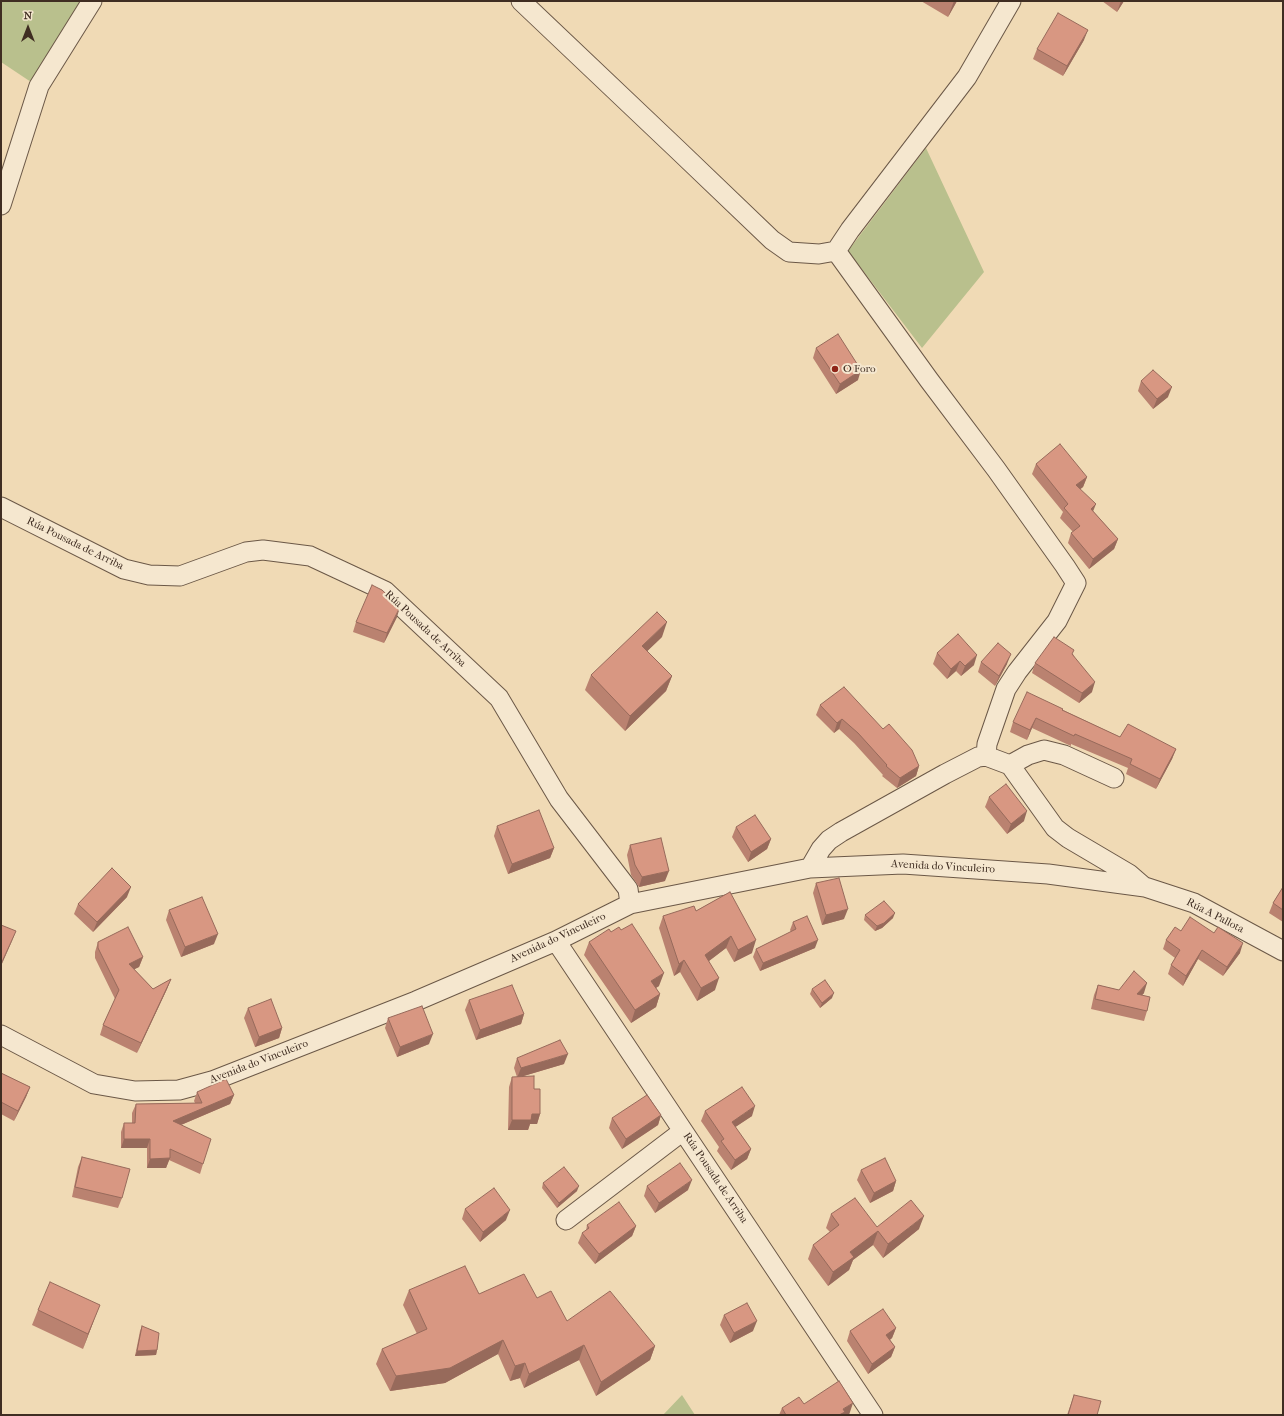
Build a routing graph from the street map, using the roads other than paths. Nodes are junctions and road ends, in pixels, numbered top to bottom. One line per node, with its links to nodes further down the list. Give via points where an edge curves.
1 (92, 1): 4 (street, via 39,86)
2 (521, 1): 5 (street, via 772,240 789,252 819,254)
3 (1011, 1): 5 (street, via 967,77)
4 (1, 205)
5 (836, 251): 7 (street, via 1076,583 1057,621 1006,689 987,744)
6 (1, 507): 12 (street, Rúa Pousada de Arriba, via 124,569 149,575 180,576 246,552 263,550 310,556 385,591 499,698 560,799 628,889)
7 (986, 756): 8 (street); 10 (street, via 978,757 951,771 841,832 821,849)
8 (1010, 765): 9 (street, via 1044,750 1064,755); 11 (street, via 1055,828 1129,874)
9 (1114, 778)
10 (810, 868): 11 (street, Avenida do Vinculeiro, via 903,864 1048,874); 12 (street, Avenida do Vinculeiro)
11 (1145, 887): 14 (street, Rúa A Pallota, via 1194,903)
12 (630, 904): 13 (street, Avenida do Vinculeiro)
13 (556, 942): 15 (street, Avenida do Vinculeiro, via 416,1001 212,1081 179,1090 135,1091 94,1084); 16 (street, Rúa Pousada de Arriba)
14 (1283, 951)
15 (1, 1035)
16 (683, 1131): 17 (street); 18 (street, Rúa Pousada de Arriba)
17 (566, 1220)
18 (873, 1415)

